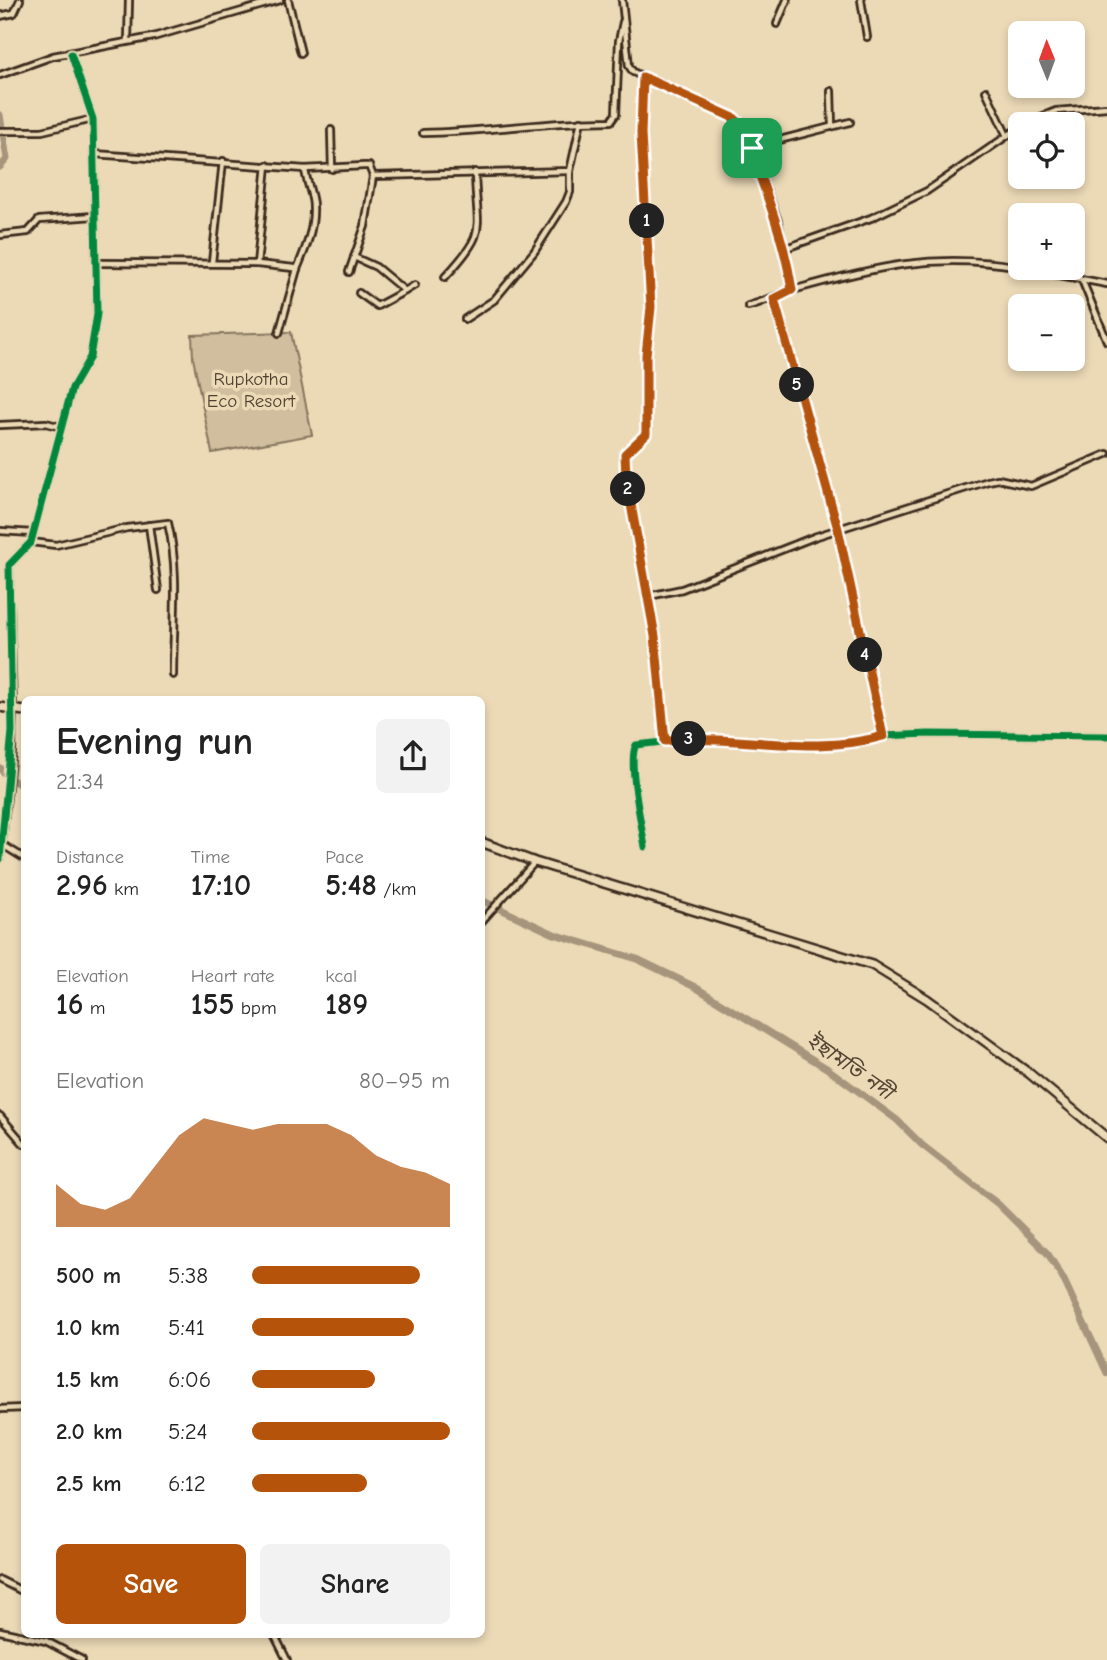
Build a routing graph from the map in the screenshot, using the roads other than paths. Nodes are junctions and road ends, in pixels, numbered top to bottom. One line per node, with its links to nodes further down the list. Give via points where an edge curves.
1 (20, 0): 8 (street, via 14,13)
2 (129, 0): 12 (street)
3 (281, 0): 12 (street)
4 (288, 0): 13 (street)
5 (622, 0): 9 (street)
6 (787, 0): 10 (street)
7 (861, 0): 11 (street)
8 (0, 16)
9 (624, 21): 16 (street, via 629,66); 22 (street, via 614,118)
10 (777, 24)
11 (867, 37)
12 (128, 40): 14 (street)
13 (301, 53)
14 (71, 54): 15 (street, via 52,55); 21 (street)
15 (0, 75)
16 (643, 77): 29 (street, via 734,118 742,124); 70 (street, via 641,134 651,307 646,434 625,458)
17 (831, 91): 24 (street)
18 (986, 91): 28 (street)
19 (1107, 107): 20 (street)
20 (1054, 112)
21 (93, 119): 26 (street, via 42,131); 30 (street)
22 (581, 121): 27 (street); 35 (street)
23 (850, 122): 24 (street)
24 (832, 127): 29 (street)
25 (331, 130): 34 (street)
26 (0, 131)
27 (423, 133)
28 (1006, 136): 40 (street, via 927,191 871,218)
29 (752, 148): 40 (street)
30 (94, 154): 31 (street); 38 (street)
31 (223, 161): 32 (street); 42 (street)
32 (267, 165): 33 (street); 44 (street)
33 (305, 169): 34 (street); 46 (street, via 314,204 312,236)
34 (332, 169): 37 (street, via 369,166)
35 (570, 171): 36 (street); 58 (street, via 566,202 534,251 494,300)
36 (475, 172): 37 (street); 48 (street, via 477,239)
37 (373, 176): 41 (street, via 365,226)
38 (94, 216): 39 (street, via 39,220 28,232); 43 (street)
39 (0, 235)
40 (786, 248): 53 (street)
41 (354, 257): 47 (street); 54 (street, via 376,267)
42 (212, 262): 43 (street); 44 (street)
43 (96, 263): 62 (street, via 97,314 90,357 72,388)
44 (257, 264): 46 (street)
45 (1008, 265): 53 (street, via 971,259 908,262)
46 (297, 269): 59 (street)
47 (349, 272)
48 (445, 277)
49 (1082, 280): 60 (street)
50 (1085, 280): 52 (street)
51 (415, 285): 54 (street)
52 (1107, 285)
53 (792, 290): 56 (street)
54 (405, 291): 55 (street, via 377,306)
55 (359, 293)
56 (774, 299): 57 (street); 65 (street)
57 (748, 306)
58 (465, 319)
59 (279, 333)
60 (1107, 341)
61 (0, 425): 62 (street, via 46,423)
62 (61, 427): 67 (street)
63 (1107, 454): 65 (street, via 1031,486 988,481)
64 (149, 525): 68 (street, via 56,545); 69 (street); 71 (street, via 166,521 169,525 177,596)
65 (838, 529): 70 (street, via 682,589); 75 (street)
66 (0, 531): 67 (street)
67 (33, 533): 68 (street)
68 (30, 542): 73 (street, via 9,565)
69 (158, 590)
70 (649, 596): 77 (street)
71 (173, 675)
72 (0, 707): 73 (main road)
73 (13, 709): 74 (main road); 79 (street)
74 (21, 710)
75 (883, 736): 76 (street); 77 (street, via 855,744 806,747 712,739)
76 (1107, 736)
77 (665, 741): 80 (street, via 633,747)
78 (485, 843): 83 (main road)
79 (3, 845): 81 (street); 82 (street)
80 (645, 847)
81 (21, 856)
82 (0, 859)
83 (535, 862): 84 (street); 86 (main road, via 881,969 1030,1074)
84 (485, 917)
85 (0, 1116): 87 (street)
86 (1107, 1138)
87 (21, 1140)
88 (21, 1408): 89 (street)
89 (0, 1409)
90 (0, 1580): 91 (street)
91 (21, 1590)
92 (0, 1631): 93 (street)
93 (21, 1636)
94 (32, 1638): 96 (street)
95 (276, 1638): 97 (street)
96 (82, 1660)
97 (287, 1660)

